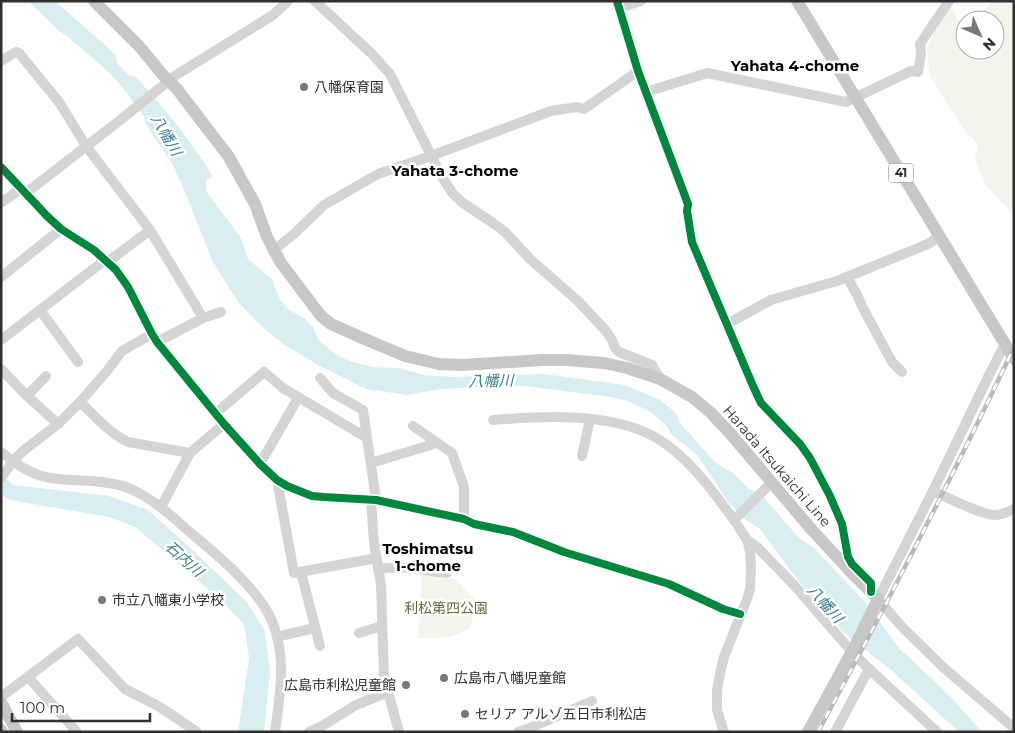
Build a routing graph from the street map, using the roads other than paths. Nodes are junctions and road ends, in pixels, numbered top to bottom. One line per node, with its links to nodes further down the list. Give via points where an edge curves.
1 (94, 1): 10 (main road, Harada Itsukaichi Line, via 139,46)
2 (288, 1): 10 (street, via 273,16)
3 (315, 1): 14 (street, via 390,74)
4 (641, 1): 7 (street)
5 (797, 1): 12 (main road, 41)
6 (949, 1): 12 (street, via 920,44 918,72 911,70)
7 (618, 4): 9 (street)
8 (1, 61): 13 (street, via 19,53 59,102)
9 (638, 71): 11 (street); 14 (street, via 584,109 551,111)
10 (167, 82): 13 (street); 21 (main road, Harada Itsukaichi Line, via 177,89 229,157 255,204)
11 (646, 92): 12 (street, via 707,73 846,102); 28 (street, via 688,204 692,242)
12 (855, 98): 20 (main road, 41)
13 (86, 146): 16 (street); 19 (street)
14 (431, 156): 21 (street, via 378,174 328,202); 38 (street, via 453,194 505,232 578,301 606,331 619,352 652,365)
15 (1, 166): 16 (street)
16 (26, 193): 17 (street, via 19,190); 18 (street)
17 (1, 203)
18 (62, 229): 22 (street); 23 (street)
19 (150, 230): 22 (street, via 113,258); 27 (street)
20 (940, 236): 24 (street); 31 (main road, 41)
21 (273, 251): 38 (main road, Harada Itsukaichi Line, via 297,286 331,324 405,356 439,364 463,365 566,360 604,363)
22 (105, 260): 25 (street); 30 (street, via 128,287)
23 (1, 276)
24 (847, 277): 28 (street, via 771,300); 35 (street, via 892,362)
25 (40, 310): 29 (street); 33 (street)
26 (221, 312): 27 (street)
27 (203, 318): 30 (street)
28 (727, 324): 70 (street, via 761,403 810,458 842,524 848,556 870,583)
29 (2, 337)
30 (155, 338): 41 (street, via 118,355); 42 (street)
31 (1005, 344): 32 (main road, 41); 59 (street)
32 (1014, 359)
33 (78, 362)
34 (1, 368): 39 (street)
35 (902, 372)
36 (46, 376): 39 (street)
37 (320, 378): 48 (street, via 333,393 363,410)
38 (660, 379): 58 (main road, Harada Itsukaichi Line, via 692,397 710,412)
39 (27, 396): 45 (street)
40 (298, 398): 42 (street, via 264,372); 48 (street); 54 (street)
41 (80, 402): 45 (street); 51 (street, via 113,433 128,442)
42 (216, 413): 46 (street)
43 (590, 419): 44 (street); 52 (street); 63 (street, via 634,427 665,444 691,467)
44 (493, 420)
45 (58, 424): 53 (street)
46 (224, 424): 51 (street); 54 (street)
47 (413, 426): 49 (street)
48 (367, 438): 55 (street)
49 (437, 443): 55 (street); 64 (street, via 452,453 464,486)
50 (1, 452): 53 (street)
51 (190, 453): 61 (street)
52 (582, 456)
53 (12, 463): 56 (street); 61 (street, via 50,478 123,486)
54 (260, 464): 57 (street)
55 (371, 464): 60 (street)
56 (1, 478)
57 (276, 480): 60 (street, via 312,496); 68 (street, via 294,573)
58 (770, 484): 63 (street); 70 (main road, Harada Itsukaichi Line)
59 (933, 491): 62 (street, via 985,513 996,515); 70 (street)
60 (373, 500): 64 (street); 66 (street)
61 (161, 507): 88 (street, via 243,580 266,608 277,636 280,663)
62 (1014, 509)
63 (735, 519): 65 (street)
64 (464, 520): 71 (street, via 513,532 564,552 669,584)
65 (747, 540): 71 (street, via 750,589); 77 (street, via 794,585)
66 (376, 558): 67 (street); 68 (street)
67 (378, 569): 69 (street, via 405,567); 72 (street)
68 (301, 572): 73 (street)
69 (447, 573)
70 (875, 599): 77 (main road); 84 (street, via 944,668)
71 (740, 614): 92 (street, via 724,657 717,690 717,710)
72 (382, 626): 74 (street); 80 (street, via 384,677)
73 (315, 628): 75 (street); 76 (street)
74 (359, 632)
75 (284, 635)
76 (320, 646)
77 (853, 650): 78 (street); 93 (main road)
78 (869, 669): 94 (street); 95 (street)
79 (28, 677): 81 (street); 86 (street); 87 (street, via 78,640 125,689)
80 (388, 692): 89 (street, via 356,705); 90 (street)
81 (1, 697)
82 (592, 701): 91 (street)
83 (1, 702): 85 (main road)
84 (1014, 728)
85 (17, 732)
86 (77, 732)
87 (197, 732)
88 (275, 732)
89 (309, 732)
90 (399, 732)
91 (518, 732)
92 (724, 732)
93 (808, 732)
94 (835, 732)
95 (937, 732)

